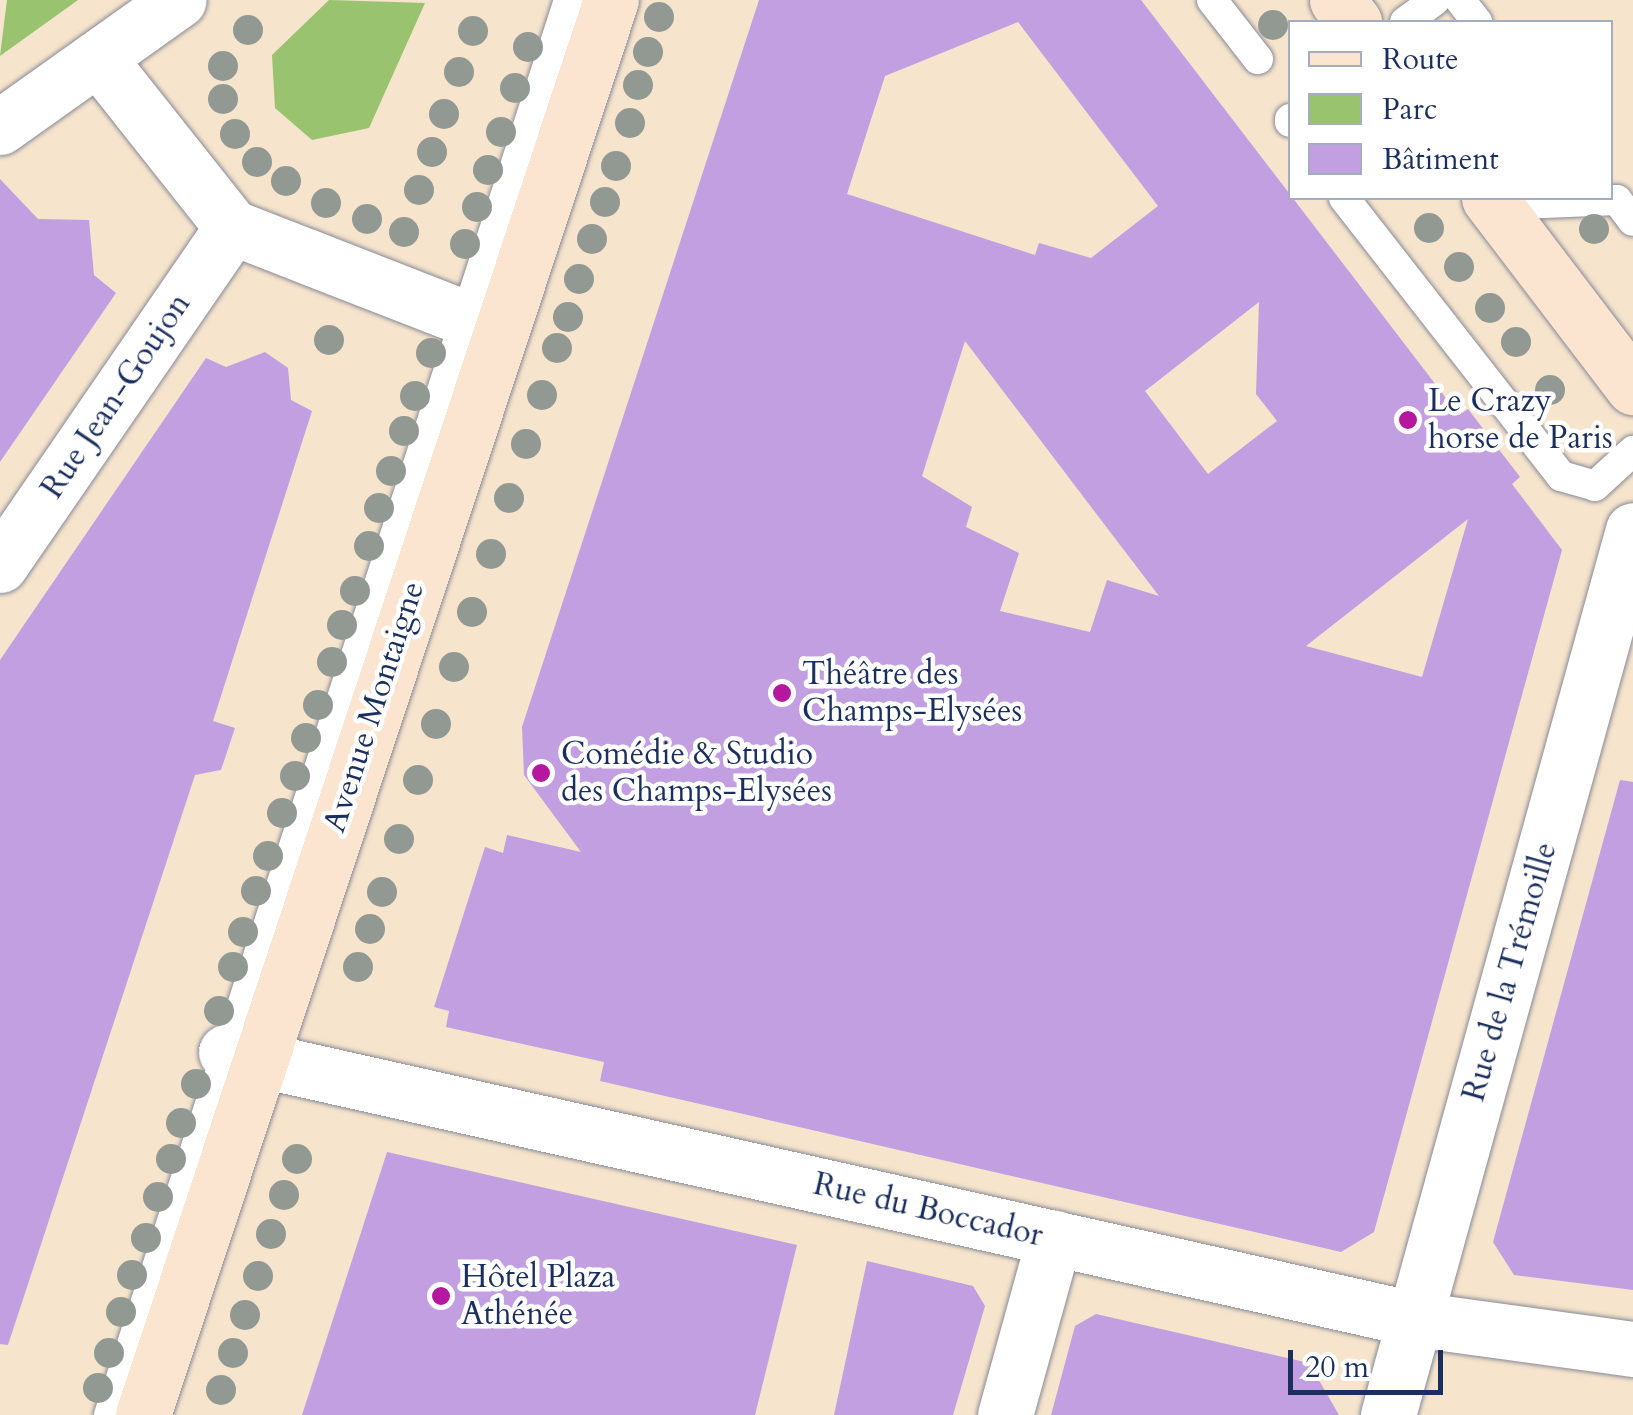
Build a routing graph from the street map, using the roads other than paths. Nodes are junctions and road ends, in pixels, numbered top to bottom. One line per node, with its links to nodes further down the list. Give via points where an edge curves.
1 (179, 0): 11 (street)
2 (569, 0): 18 (lane, Avenue Montaigne)
3 (611, 0): 18 (main road, Avenue Montaigne)
4 (1212, 0): 12 (lane)
5 (1337, 0): 8 (main road)
6 (1435, 0): 9 (lane)
7 (1460, 0): 10 (lane)
8 (1352, 20)
9 (1408, 20)
10 (1475, 20)
11 (98, 58): 13 (street); 17 (street)
12 (1258, 59)
13 (0, 127)
14 (1346, 200): 20 (lane, via 1561,476 1595,486)
15 (1492, 202): 16 (lane, via 1616,200); 19 (main road)
16 (1633, 221)
17 (232, 227): 18 (street); 22 (street, Rue Jean-Goujon)
18 (480, 323): 23 (main road, Avenue Montaigne)
19 (1633, 387)
20 (1633, 451)
21 (1633, 530): 25 (street, Rue de la Trémoille)
22 (0, 564)
23 (242, 1056): 24 (street, Rue du Boccador); 27 (lane, Avenue Montaigne); 28 (main road, Avenue Montaigne)
24 (1054, 1238): 25 (street, Rue du Boccador); 29 (street)
25 (1414, 1319): 26 (street, Rue du Boccador); 30 (street, Rue de la Trémoille)
26 (1633, 1349)
27 (109, 1415)
28 (144, 1415)
29 (1005, 1415)
30 (1388, 1415)

